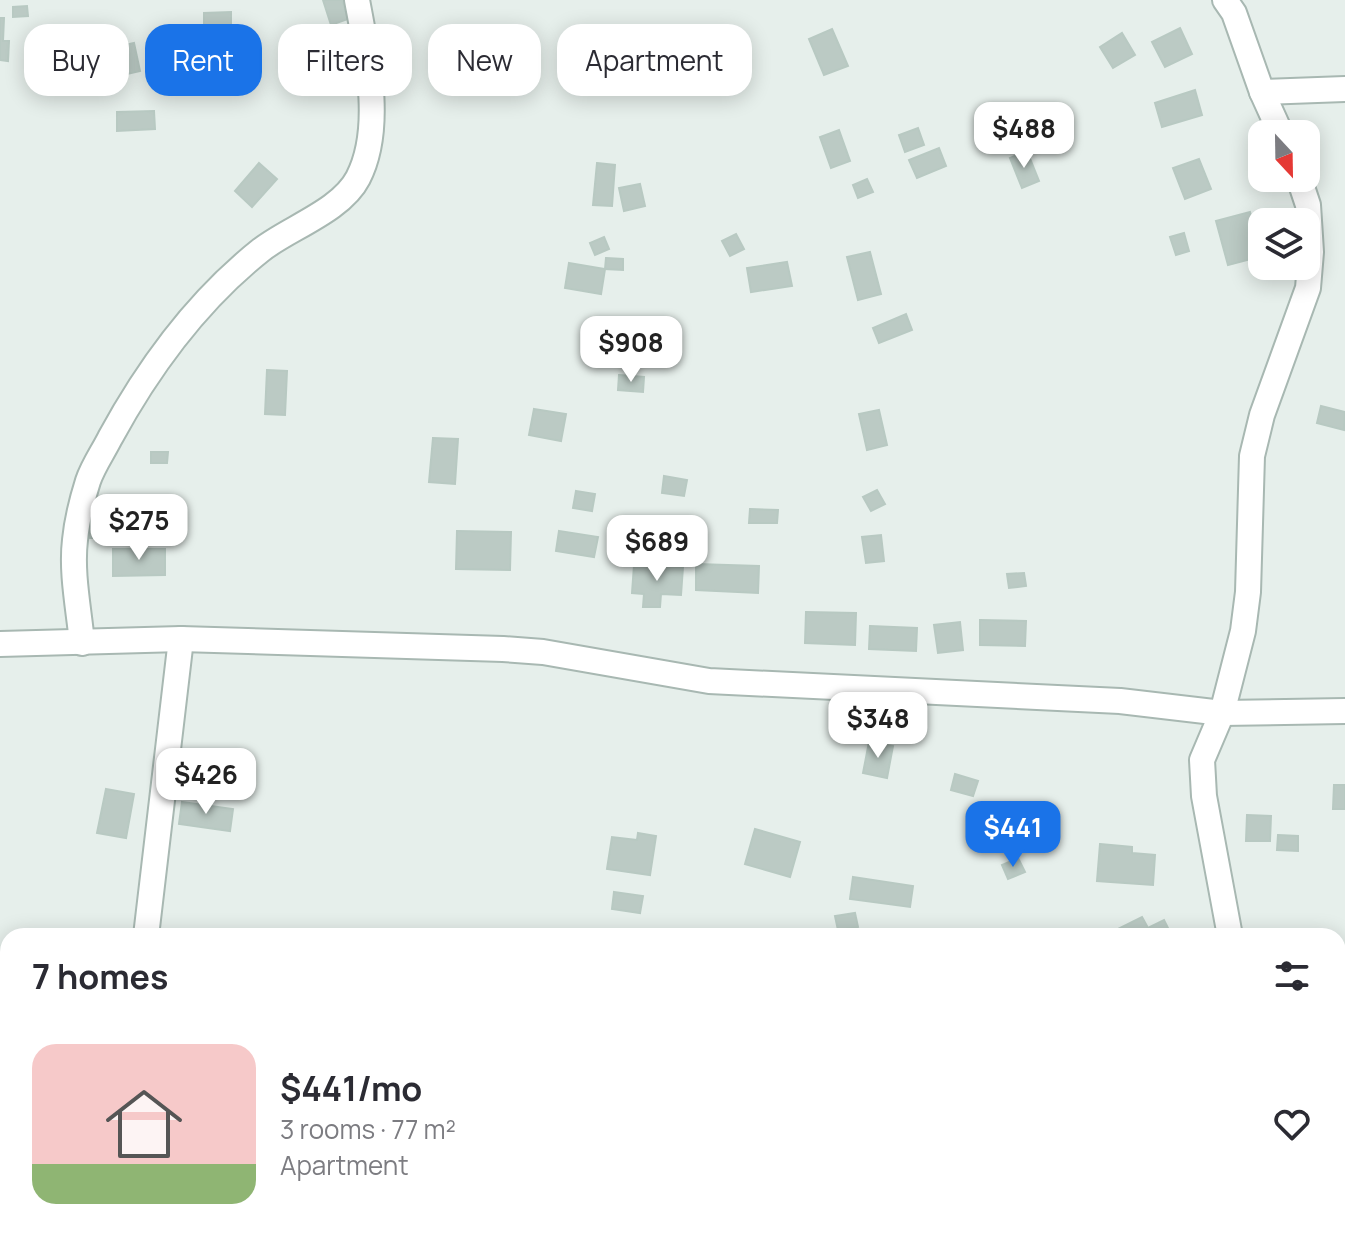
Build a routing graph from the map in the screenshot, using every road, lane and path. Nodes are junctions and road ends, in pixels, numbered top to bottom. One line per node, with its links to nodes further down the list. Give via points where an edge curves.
1 (357, 0): 8 (street, via 372,118 369,149 356,181 332,206 262,250 210,298 132,398 89,478 81,508 74,543)
2 (1232, 4): 4 (street)
3 (1345, 89): 4 (street)
4 (1262, 92): 5 (street)
5 (1275, 120)
6 (1304, 192): 11 (street, via 1311,252 1308,288 1252,456 1248,592)
7 (181, 639): 8 (street); 11 (street, via 543,652 709,681 1120,701); 12 (street)
8 (82, 643): 9 (street)
9 (0, 644)
10 (1345, 711): 11 (street)
11 (1222, 713): 13 (street, via 1202,760 1201,778)
12 (147, 928)
13 (1229, 928)

